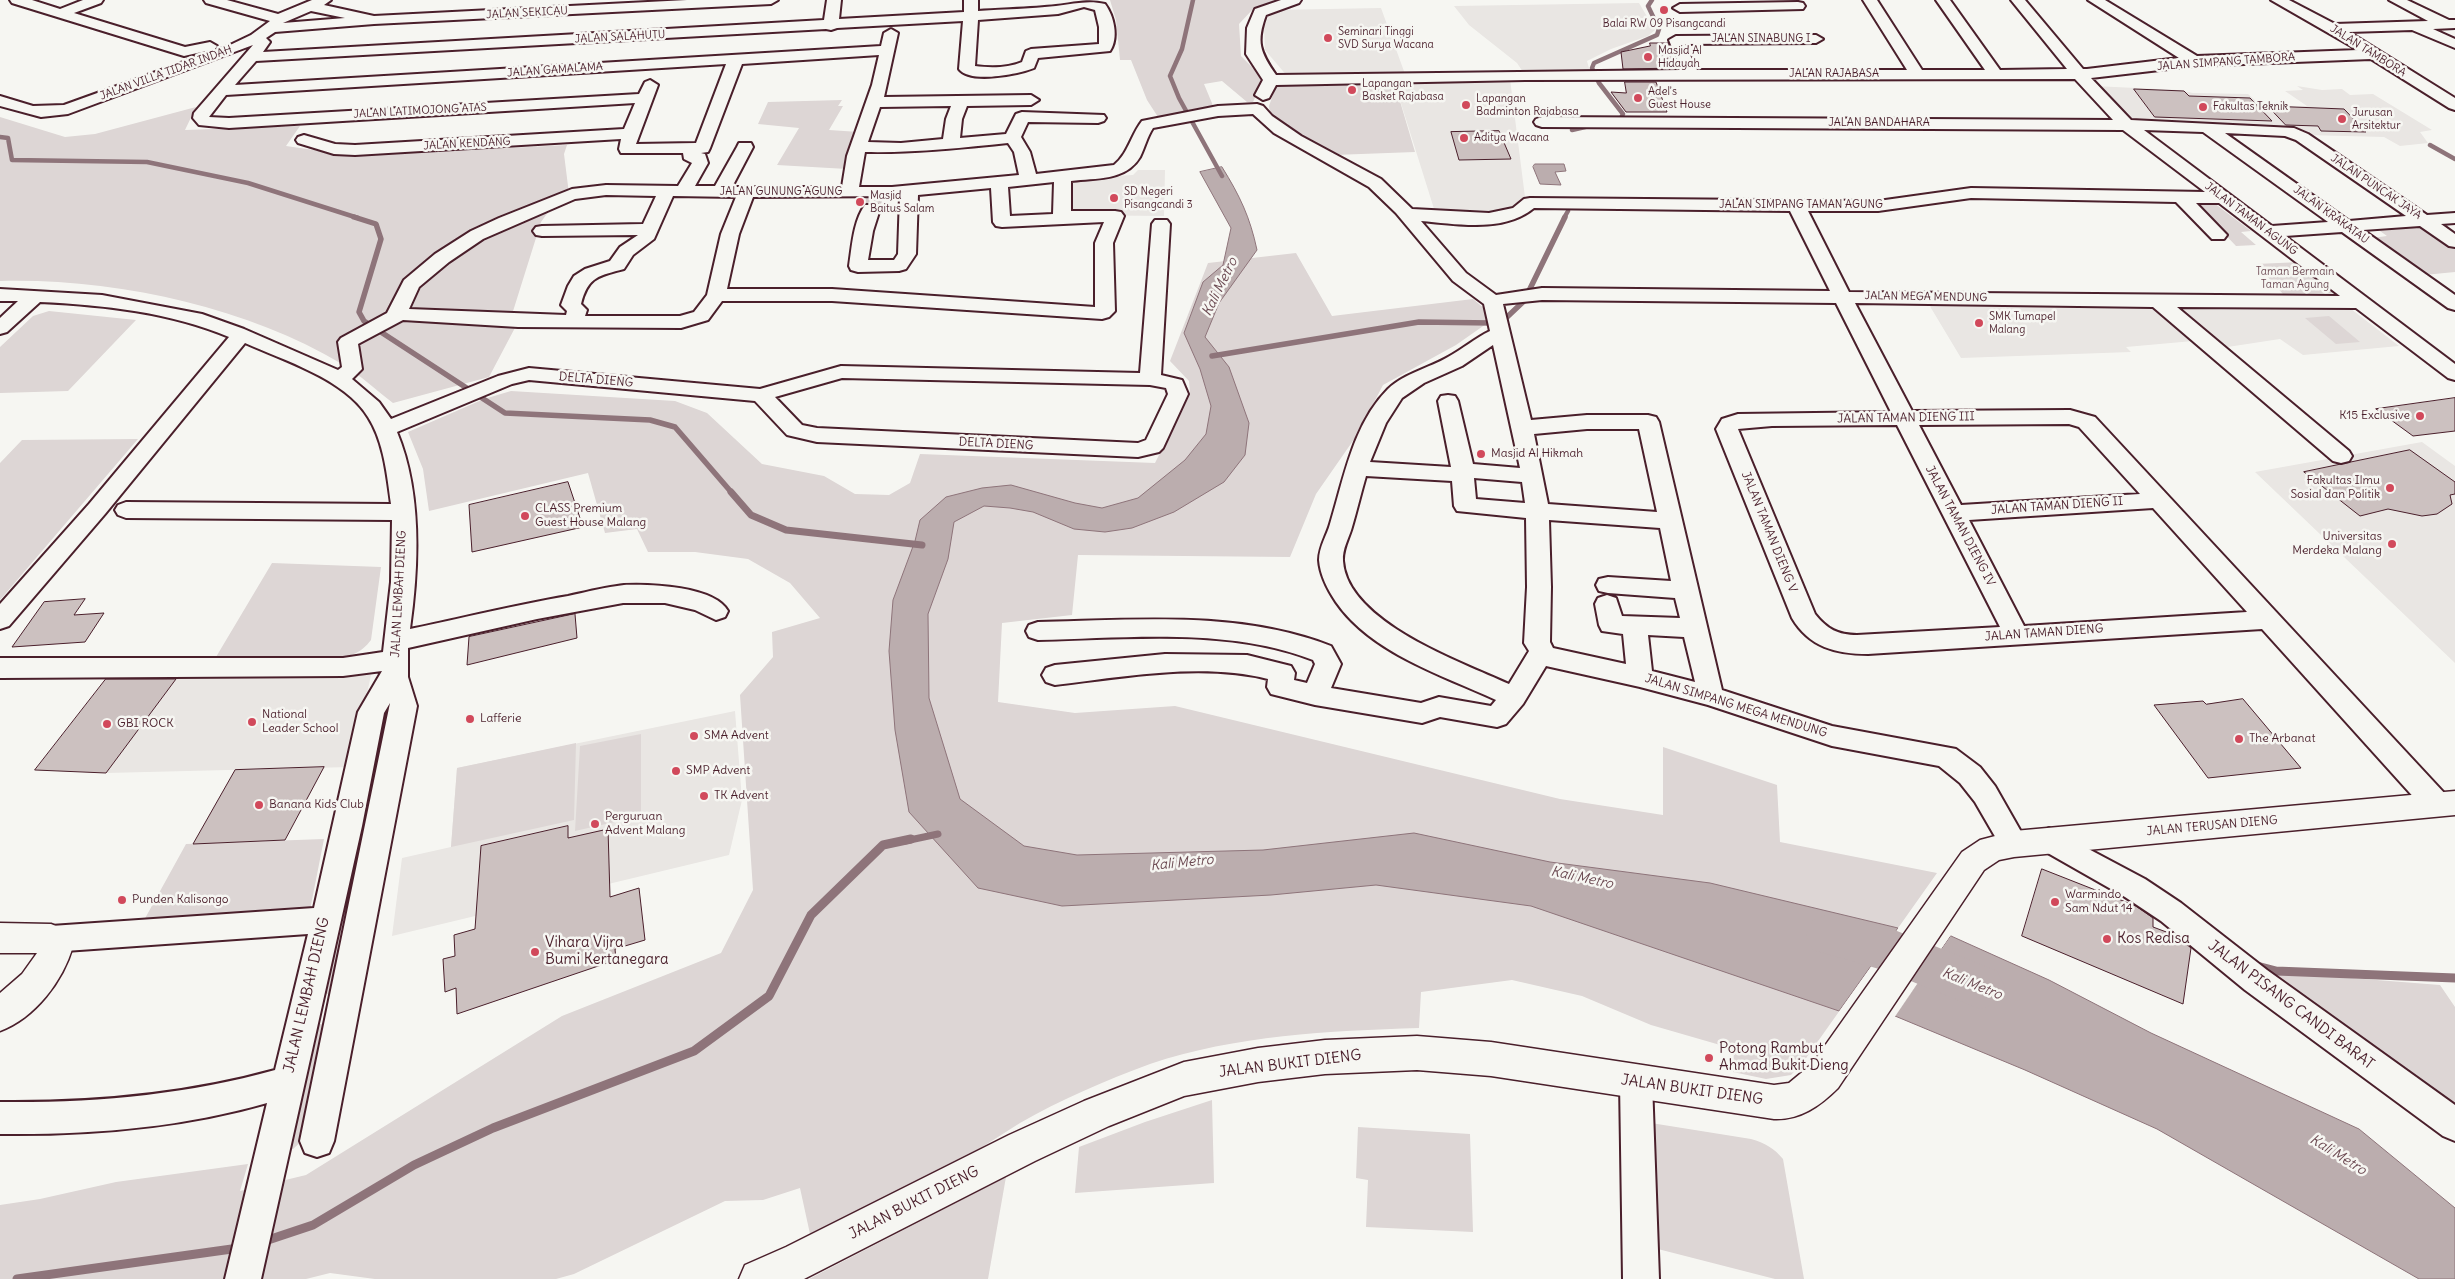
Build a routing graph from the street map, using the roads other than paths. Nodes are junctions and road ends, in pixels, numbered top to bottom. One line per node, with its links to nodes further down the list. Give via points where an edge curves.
1 (17, 0): 22 (street)
2 (96, 0): 22 (street)
3 (210, 0): 31 (street)
4 (484, 0): 23 (street)
5 (771, 0): 15 (street, JALAN SEKICAU)
6 (834, 0): 29 (street)
7 (971, 0): 24 (street)
8 (1294, 0): 49 (street, via 1260,12 1254,28 1254,54)
9 (1870, 0): 44 (street)
10 (1943, 0): 45 (street)
11 (2018, 0): 46 (street, JALAN TAMAN AGUNG)
12 (2095, 0): 41 (street)
13 (2278, 0): 30 (street, JALAN TAMBORA)
14 (2396, 0): 27 (street)
15 (678, 2): 23 (street, JALAN SEKICAU); 32 (street)
16 (1084, 2): 21 (street, JALAN SALAHUTU, via 1058,10); 37 (street, via 1103,10 1107,47)
17 (317, 3): 25 (street); 31 (street, JALAN VILLA TIDAR INDAH)
18 (1720, 3): 19 (street); 20 (street)
19 (1796, 3): 35 (street)
20 (1680, 8)
21 (1032, 12): 24 (street, JALAN SALAHUTU); 37 (street)
22 (62, 13): 31 (street, via 184,52 199,50 253,30)
23 (478, 16): 25 (street, JALAN SEKICAU); 34 (street)
24 (971, 16): 26 (street, JALAN SALAHUTU); 37 (street, via 967,69 986,72 1025,67)
25 (374, 20): 31 (street)
26 (892, 22): 29 (street, JALAN SALAHUTU); 36 (street)
27 (2451, 24): 28 (street)
28 (2413, 25): 30 (street); 33 (street)
29 (830, 26): 32 (street, JALAN SALAHUTU)
30 (2333, 28): 38 (street, JALAN TAMBORA)
31 (268, 29): 39 (street); 52 (street, JALAN VILLA TIDAR INDAH, via 233,49 68,109 34,113)
32 (666, 35): 34 (street, JALAN SALAHUTU); 42 (street)
33 (2455, 44)
34 (464, 46): 39 (street, JALAN SALAHUTU); 48 (street)
35 (1821, 48): 43 (street); 47 (street, JALAN SINABUNG I, via 1676,40)
36 (888, 50): 40 (street, JALAN GAMALAMA); 54 (street)
37 (1032, 54)
38 (2374, 54): 41 (street, JALAN SIMPANG TAMBORA); 56 (street, JALAN TAMBORA)
39 (252, 57): 50 (street)
40 (736, 59): 42 (street, JALAN GAMALAMA); 64 (street, via 702,148 631,150 626,146)
41 (2194, 62): 46 (street, JALAN SIMPANG TAMBORA)
42 (658, 64): 48 (street, JALAN GAMALAMA); 51 (street)
43 (1835, 74): 44 (street, JALAN RAJABASA); 47 (street, JALAN RAJABASA)
44 (1917, 74): 45 (street, JALAN RAJABASA)
45 (1996, 74): 46 (street, JALAN RAJABASA)
46 (2079, 74): 61 (street, JALAN TAMAN AGUNG)
47 (1691, 75): 49 (street, JALAN RAJABASA)
48 (448, 77): 50 (street, JALAN GAMALAMA); 58 (street)
49 (1270, 80): 57 (street)
50 (221, 91): 58 (street, JALAN LATIMOJONG ATAS, via 202,113 201,118 205,122)
51 (646, 98): 58 (street, JALAN LATIMOJONG ATAS); 64 (street)
52 (0, 100)
53 (1031, 100): 55 (street)
54 (875, 102): 55 (street); 70 (street)
55 (960, 102): 68 (street)
56 (2455, 105)
57 (1257, 109): 72 (street, JALAN GUNUNG AGUNG, via 1156,123 1145,127 1136,151 1120,169); 85 (street, via 1277,127 1369,179)
58 (429, 110): 65 (street)
59 (1098, 118): 66 (street, via 1022,117)
60 (1542, 122): 61 (street, JALAN BANDAHARA)
61 (2126, 125): 62 (street, JALAN BANDAHARA); 82 (street, JALAN TAMAN AGUNG)
62 (2206, 127): 63 (street, JALAN BANDAHARA); 89 (street, JALAN KRAKATAU)
63 (2296, 133): 87 (street, JALAN PUNCAK JAYA)
64 (630, 134): 65 (street, JALAN KENDANG)
65 (414, 136): 67 (street, JALAN KENDANG, via 355,150 334,149)
66 (1014, 139): 68 (street); 73 (street, via 1023,155)
67 (304, 140)
68 (951, 145): 70 (street)
69 (745, 147): 77 (street)
70 (858, 147): 79 (street)
71 (690, 156): 76 (street, via 699,158 700,163)
72 (1063, 177): 73 (street, JALAN GUNUNG AGUNG); 84 (street)
73 (1029, 180): 74 (street, JALAN GUNUNG AGUNG)
74 (999, 183): 75 (street, JALAN GUNUNG AGUNG); 84 (street, via 1002,222 1062,219)
75 (909, 191): 81 (street, JALAN GUNUNG AGUNG); 81 (street, via 908,254 899,265 858,266 864,231)
76 (675, 192): 77 (street, JALAN GUNUNG AGUNG); 90 (street); 102 (street, JALAN GUNUNG AGUNG, via 589,191 550,202 505,222 448,254 411,284)
77 (720, 192): 78 (street, JALAN GUNUNG AGUNG)
78 (746, 193): 79 (street, JALAN GUNUNG AGUNG); 96 (street, via 730,234)
79 (850, 193): 81 (street, JALAN GUNUNG AGUNG)
80 (2180, 196): 82 (street, JALAN SIMPANG TAMAN AGUNG); 83 (street, JALAN SIMPANG TAMAN AGUNG, via 1971,193 1888,205); 93 (street)
81 (875, 198)
82 (2222, 198): 92 (street, JALAN TAMAN AGUNG)
83 (1796, 205): 85 (street, JALAN SIMPANG TAMAN AGUNG, via 1530,203 1504,216 1478,219); 98 (street, JALAN TAMAN DIENG IV)
84 (1063, 210): 96 (street, via 1114,216 1104,244 1105,311 1102,313 832,295)
85 (1404, 214): 103 (street, via 1478,293)
86 (2455, 218): 87 (street)
87 (2424, 220): 89 (street); 94 (street, JALAN PUNCAK JAYA)
88 (1161, 224): 108 (street)
89 (2345, 225): 92 (street); 101 (street, JALAN KRAKATAU)
90 (649, 229): 91 (street); 104 (street, via 644,239 626,251 617,265 595,270 575,287 571,305 577,310)
91 (542, 231)
92 (2268, 232): 100 (street, JALAN TAMAN AGUNG)
93 (2218, 235)
94 (2455, 242)
95 (0, 295): 97 (street, JALAN LEMBAH DIENG)
96 (717, 295): 104 (street, via 701,316 687,322)
97 (35, 296): 105 (street); 106 (street, JALAN LEMBAH DIENG, via 155,310 203,321)
98 (1841, 296): 99 (street, JALAN MEGA MENDUNG); 103 (street, JALAN MEGA MENDUNG, via 1520,295); 112 (street, JALAN TAMAN DIENG IV)
99 (2159, 302): 100 (street, JALAN MEGA MENDUNG); 116 (street)
100 (2360, 302): 107 (street, JALAN TAMAN AGUNG)
101 (2455, 304)
102 (396, 312): 104 (street, via 518,321); 109 (street, via 348,342 352,369)
103 (1497, 319): 114 (street); 117 (street, JALAN MEGA MENDUNG, via 1484,340 1454,363 1414,378 1396,393 1378,417)
104 (574, 321)
105 (0, 328)
106 (241, 335): 109 (street, JALAN LEMBAH DIENG, via 302,359); 128 (street)
107 (2455, 374)
108 (1150, 379): 110 (street, DELTA DIENG, via 841,372); 110 (street, DELTA DIENG, via 1175,384 1178,394 1157,440 1151,447 1138,450 810,434 795,430)
109 (339, 380): 115 (street, JALAN LEMBAH DIENG, via 357,392 373,409)
110 (762, 395): 115 (street, DELTA DIENG, via 538,375 513,377)
111 (1448, 401): 118 (street)
112 (1902, 418): 113 (street, JALAN TAMAN DIENG III, via 1772,419); 120 (street, JALAN TAMAN DIENG III, via 2070,417 2083,420); 124 (street, JALAN TAMAN DIENG IV)
113 (1730, 424): 134 (street, JALAN TAMAN DIENG V, via 1727,429 1731,440 1804,618)
114 (1522, 427): 119 (street); 125 (street, via 1648,422)
115 (384, 430): 123 (street, JALAN LEMBAH DIENG, via 396,463)
116 (2341, 456)
117 (1359, 468): 118 (street); 142 (street, JALAN MEGA MENDUNG, via 1331,557 1336,582 1348,600 1376,626 1415,650)
118 (1463, 472): 119 (street); 122 (street, via 1465,506)
119 (1532, 476): 122 (street)
120 (2160, 500): 124 (street, JALAN TAMAN DIENG II); 129 (street)
121 (126, 510): 123 (street)
122 (1537, 510): 125 (street); 135 (street, via 1537,643)
123 (403, 512): 136 (street, JALAN LEMBAH DIENG, via 404,551)
124 (1954, 512): 133 (street, JALAN TAMAN DIENG IV)
125 (1670, 521): 126 (street)
126 (1686, 590): 130 (street, via 1607,595 1611,625); 131 (street)
127 (716, 611): 136 (street, via 702,602 665,594 623,594 537,610)
128 (0, 620)
129 (2269, 620): 133 (street, JALAN TAMAN DIENG); 145 (street)
130 (1635, 626): 131 (street); 139 (street)
131 (1694, 628): 141 (street)
132 (1038, 631): 140 (street, via 1191,628 1299,644 1322,653 1328,664)
133 (2016, 634): 134 (street, JALAN TAMAN DIENG, via 1846,645)
134 (1820, 637)
135 (1541, 653): 139 (street, JALAN SIMPANG MEGA MENDUNG, via 1550,658); 142 (street)
136 (396, 658): 137 (street, via 343,667); 143 (street); 144 (street)
137 (0, 668)
138 (1054, 675): 140 (street, via 1165,663 1247,664 1282,673 1280,687)
139 (1640, 677): 141 (street, JALAN SIMPANG MEGA MENDUNG)
140 (1315, 695): 142 (street, via 1422,712 1439,707 1490,718 1497,717)
141 (1711, 696): 149 (street, JALAN SIMPANG MEGA MENDUNG, via 1832,736 1946,757 1970,774)
142 (1514, 697)
143 (404, 706): 144 (street); 146 (street)
144 (371, 712): 147 (street, JALAN LEMBAH DIENG)
145 (2446, 804): 148 (street, JALAN TERUSAN DIENG)
146 (380, 821): 147 (street); 154 (street)
147 (348, 826): 151 (street, JALAN LEMBAH DIENG)
148 (2049, 840): 149 (street, JALAN TERUSAN DIENG); 160 (street, JALAN PISANG CANDI BARAT, via 2171,912 2256,980)
149 (2014, 844): 150 (street, JALAN TERUSAN DIENG, via 1992,849)
150 (1973, 861): 158 (street, JALAN BUKIT DIENG, via 1825,1076 1794,1101 1785,1103)
151 (325, 920): 153 (street); 155 (street, JALAN LEMBAH DIENG)
152 (0, 938): 153 (street)
153 (51, 939): 156 (street, via 56,946 47,969)
154 (343, 1005): 155 (street); 161 (street)
155 (304, 1013): 157 (street, JALAN LEMBAH DIENG)
156 (0, 1014)
157 (288, 1082): 159 (street, via 197,1105 120,1116); 162 (street, JALAN LEMBAH DIENG)
158 (1636, 1082): 163 (street, JALAN BUKIT DIENG, via 1491,1059 1417,1053 1325,1057 1184,1078 1096,1113); 164 (street)
159 (0, 1118)
160 (2455, 1125)
161 (317, 1141)
162 (243, 1279)
163 (759, 1279)
164 (1641, 1279)

